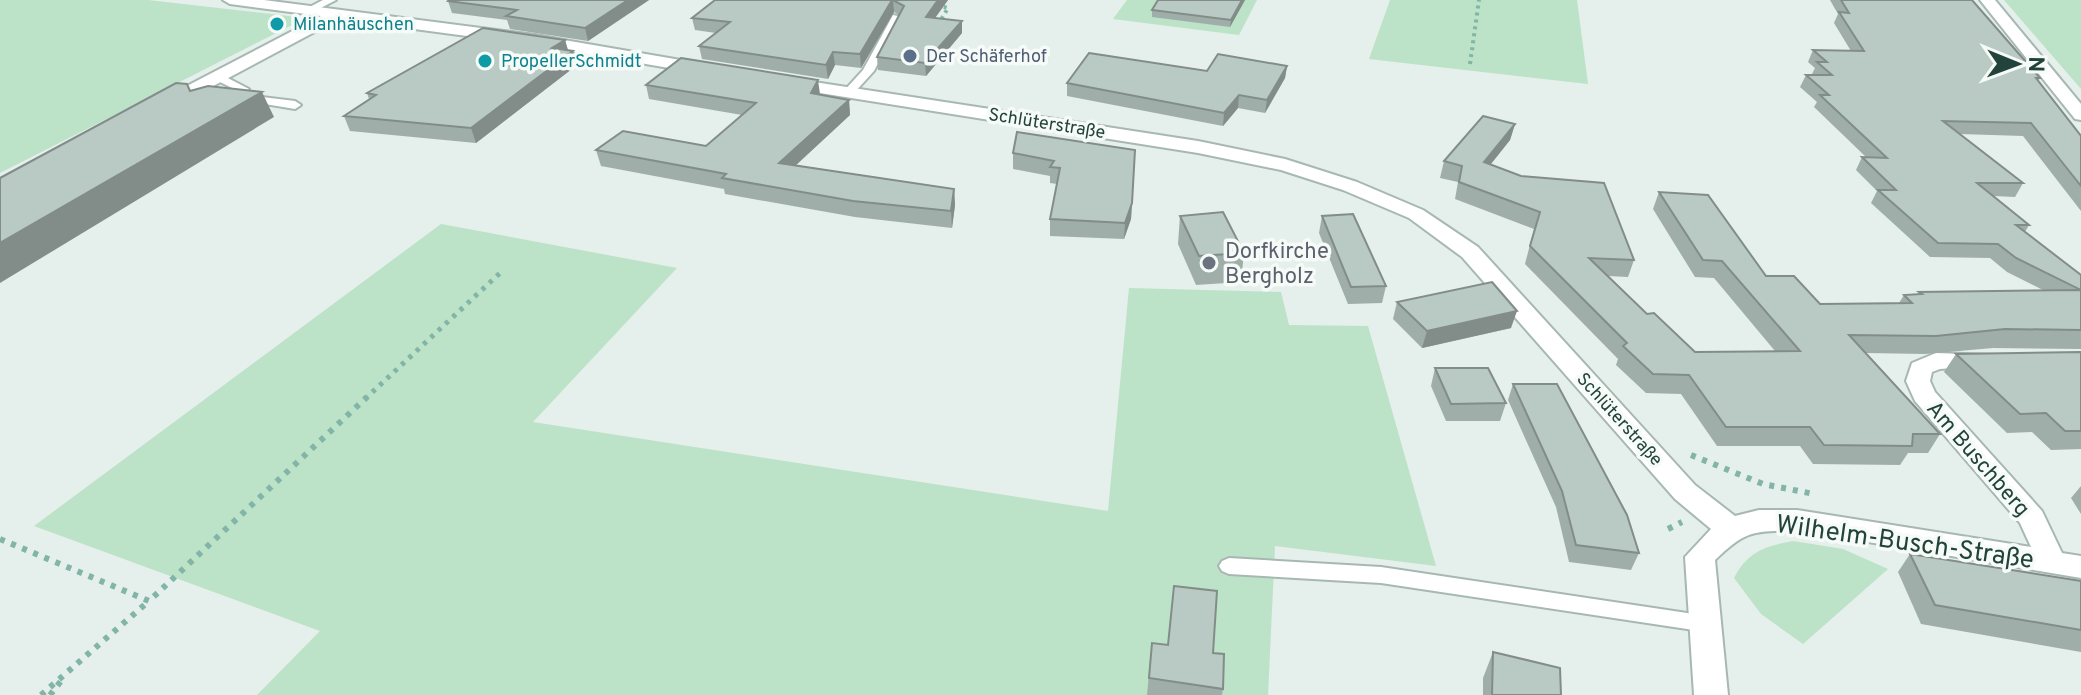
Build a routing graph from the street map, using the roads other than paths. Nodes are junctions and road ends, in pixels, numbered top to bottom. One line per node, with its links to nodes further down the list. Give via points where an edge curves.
1 (230, 0): 3 (street, via 309,10)
2 (1987, 0): 13 (street)
3 (335, 7): 5 (street); 6 (street)
4 (897, 18): 8 (lane, via 868,71)
5 (717, 71)
6 (218, 77): 9 (lane, via 243,89); 12 (street)
7 (774, 80): 8 (street, Schlüterstraße)
8 (849, 92): 15 (street, Schlüterstraße, via 1285,165 1416,214 1470,252 1685,492)
9 (231, 96): 10 (lane); 11 (lane)
10 (295, 105)
11 (207, 111)
12 (150, 113)
13 (2081, 115)
14 (2008, 360): 16 (street, Am Buschberg, via 1936,361 1921,368 1918,381 1924,395)
15 (1730, 528): 16 (street, Wilhelm-Busch-Straße, via 1797,520); 18 (street, via 1700,557)
16 (2067, 565)
17 (1229, 566): 18 (lane, via 1381,575)
18 (1707, 624): 19 (street)
19 (1711, 695)

